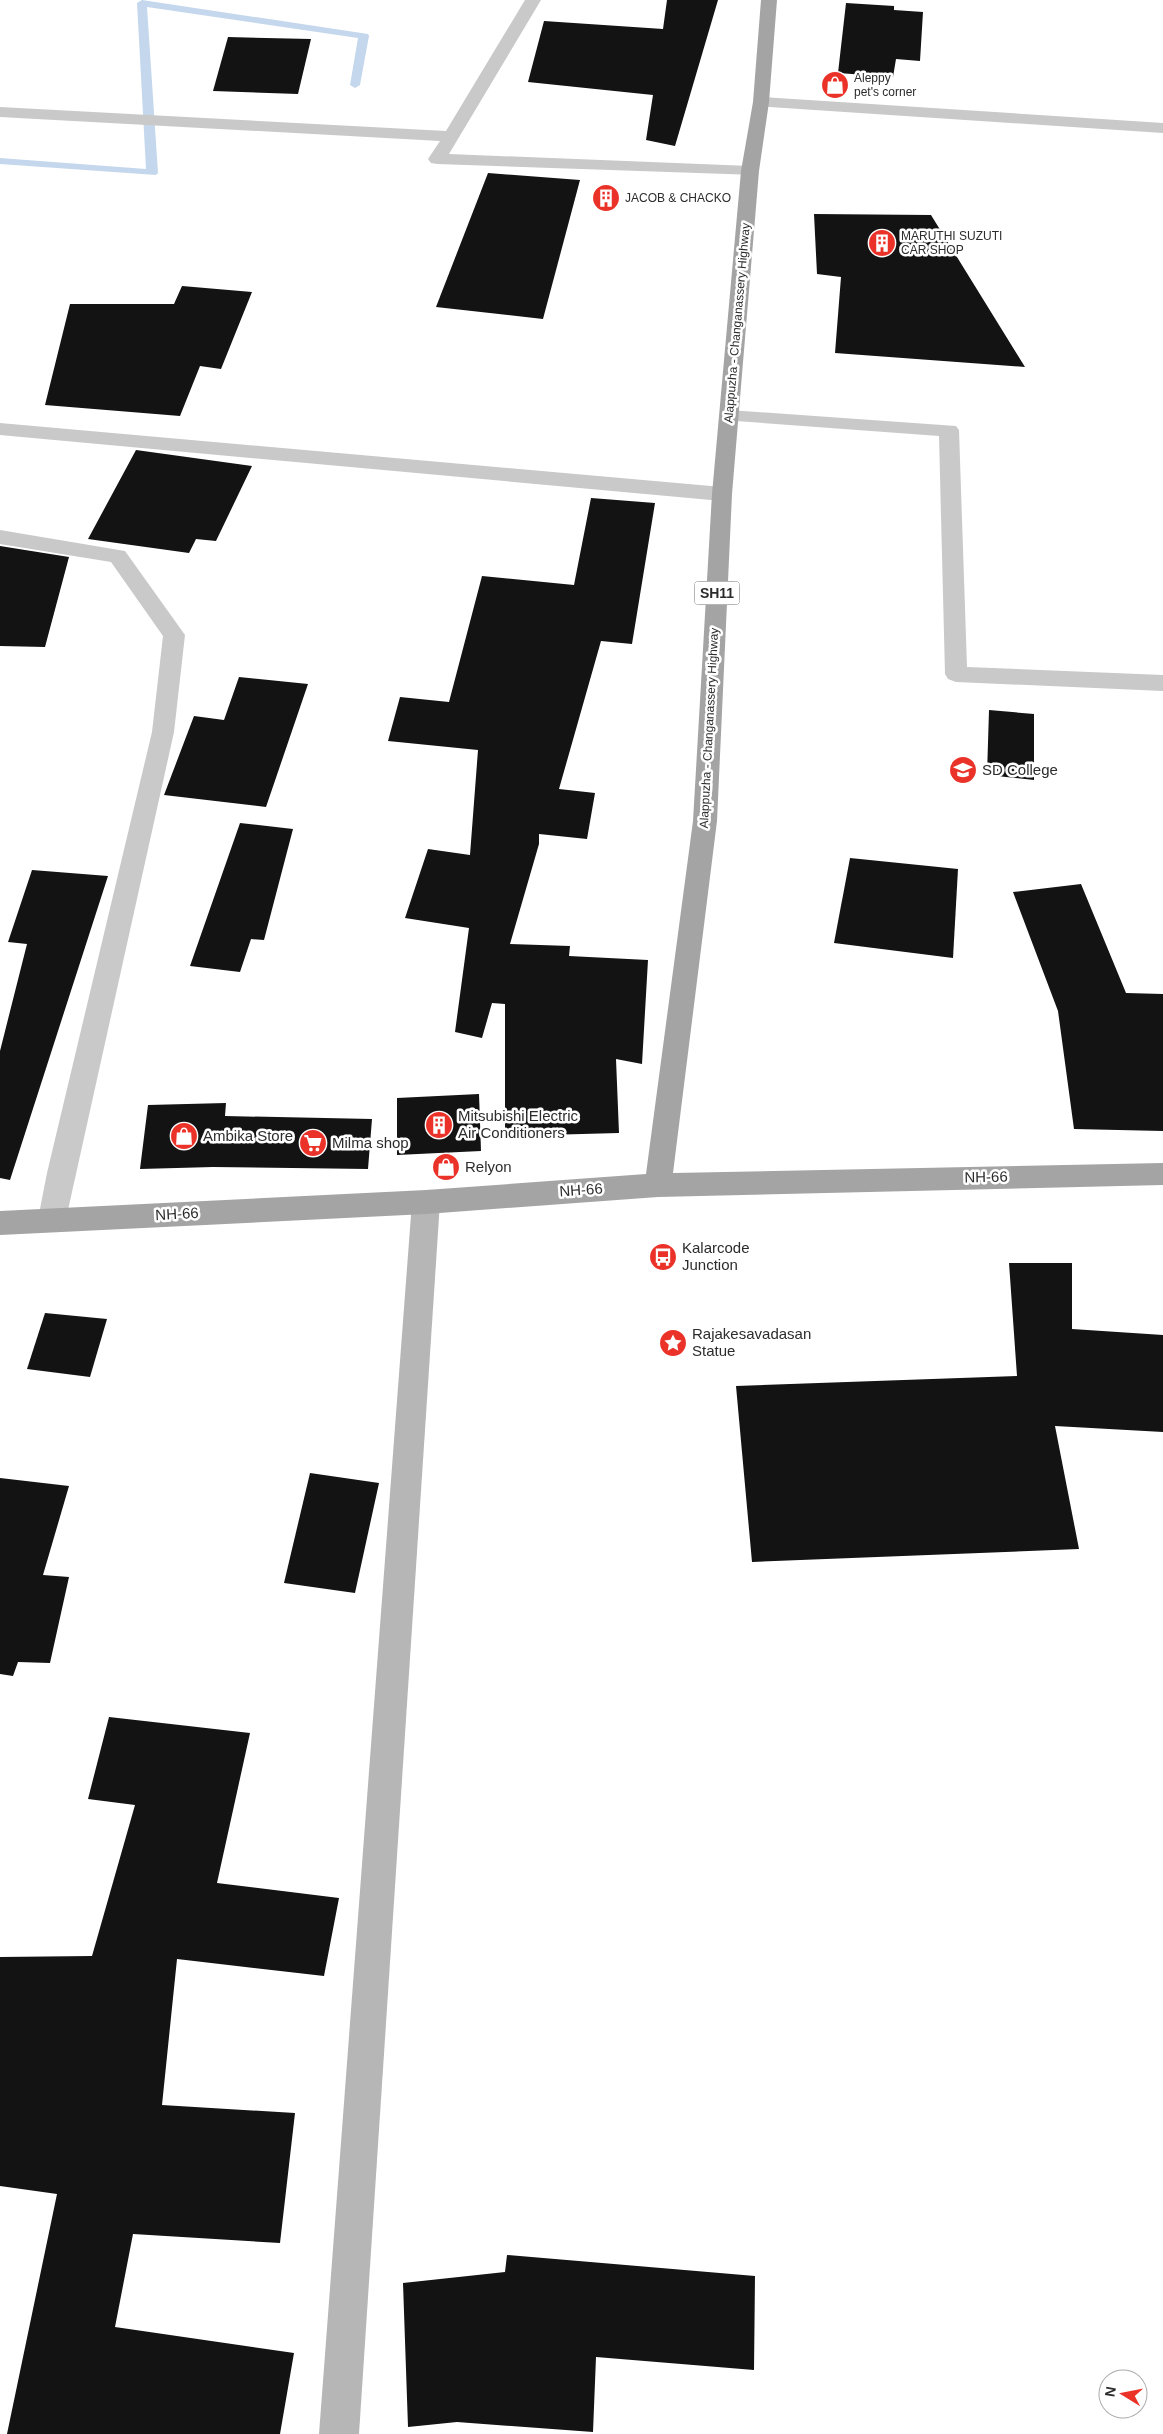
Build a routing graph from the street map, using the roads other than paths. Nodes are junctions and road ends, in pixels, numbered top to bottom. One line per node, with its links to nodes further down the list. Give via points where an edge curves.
1 (533, 0): 6 (street)
2 (769, 0): 3 (main road, Alappuzha - Changanassery Highway / SH11)
3 (761, 102): 5 (street); 7 (main road, Alappuzha - Changanassery Highway / SH11)
4 (0, 112): 6 (street)
5 (1163, 128)
6 (451, 136): 7 (street, via 438,159)
7 (750, 171): 8 (main road, Alappuzha - Changanassery Highway / SH11)
8 (729, 416): 10 (main road, Alappuzha - Changanassery Highway / SH11); 12 (street, via 949,430 956,674)
9 (0, 429): 10 (street)
10 (722, 494): 14 (main road, Alappuzha - Changanassery Highway / SH11, via 705,821)
11 (0, 537): 16 (street, via 118,556 174,635 163,732)
12 (1163, 683)
13 (1163, 1174): 14 (main road, NH-66)
14 (658, 1185): 15 (main road, NH-66)
15 (426, 1202): 16 (main road, NH-66); 18 (street)
16 (52, 1219): 17 (main road, NH-66)
17 (0, 1223)
18 (339, 2434)

